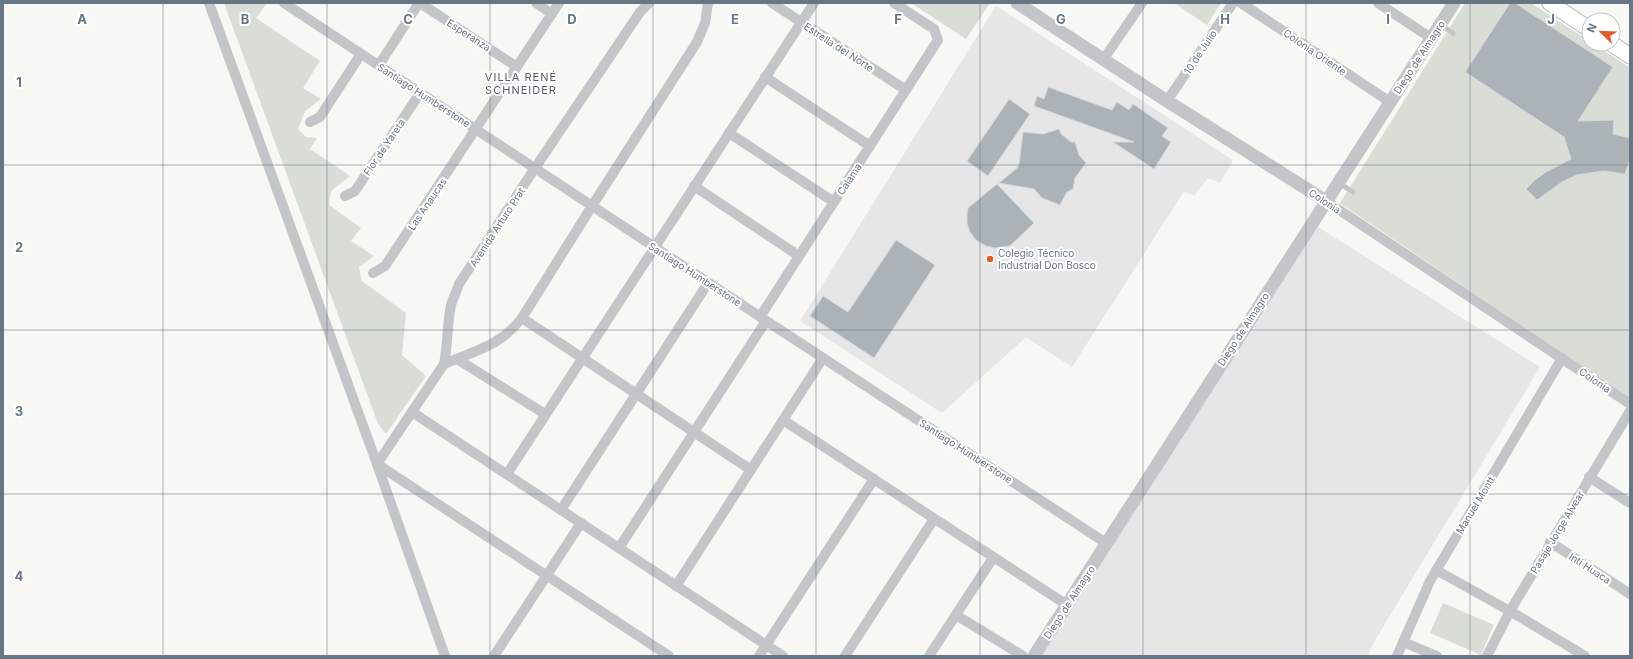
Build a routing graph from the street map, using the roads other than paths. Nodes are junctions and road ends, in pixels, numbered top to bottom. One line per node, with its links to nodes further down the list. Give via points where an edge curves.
1 (209, 3): 65 (street)
2 (284, 3): 25 (street, Santiago Humberstone)
3 (420, 3): 28 (street); 29 (street, Esperanza)
4 (536, 3): 18 (street)
5 (559, 3): 18 (street, Las Anaucas)
6 (649, 3): 39 (street, Avenida Arturo Prat, via 640,12)
7 (708, 3): 46 (street, via 705,23 697,42)
8 (772, 3): 19 (street, Estrella del Norte)
9 (814, 3): 19 (street)
10 (894, 3): 31 (street, Calama, via 934,29 938,40)
11 (1017, 3): 27 (street, Colonia)
12 (1142, 3): 27 (street)
13 (1233, 3): 33 (street, 10 de Julio)
14 (1241, 3): 34 (street, Colonia Oriente)
15 (1378, 3): 23 (street)
16 (1454, 3): 20 (street, Diego de Almagro)
17 (1550, 3): 21 (main road)
18 (552, 14): 29 (street, Las Anaucas)
19 (802, 22): 30 (street); 31 (street, Estrella del Norte)
20 (1440, 24): 22 (lane); 23 (street, Diego de Almagro)
21 (1581, 24)
22 (1453, 33)
23 (1431, 38): 34 (street, Diego de Almagro)
24 (1621, 50): 26 (main road)
25 (361, 54): 28 (street, Santiago Humberstone); 35 (street, via 320,117)
26 (1630, 56)
27 (1103, 60): 33 (street, Colonia)
28 (379, 65): 32 (street, Santiago Humberstone)
29 (517, 67): 36 (street, Las Anaucas)
30 (765, 77): 37 (street); 38 (street)
31 (906, 90): 38 (street, Calama)
32 (420, 93): 36 (street, Santiago Humberstone); 43 (street, Flor de Yareta, via 355,191)
33 (1167, 101): 44 (street, Colonia)
34 (1390, 102): 40 (street, Diego de Almagro)
35 (310, 122)
36 (476, 129): 39 (street, Santiago Humberstone); 49 (street, Las Anaucas, via 385,266)
37 (729, 133): 41 (street); 45 (street)
38 (870, 146): 45 (street, Calama)
39 (535, 168): 46 (street, Santiago Humberstone); 57 (street, Avenida Arturo Prat, via 460,284 452,303 448,349)
40 (1338, 182): 42 (lane); 44 (street, Diego de Almagro)
41 (694, 186): 47 (street); 48 (street)
42 (1353, 192)
43 (345, 196)
44 (1326, 201): 55 (street, Colonia); 75 (street, Diego de Almagro)
45 (834, 202): 48 (street, Calama)
46 (592, 206): 47 (street, Santiago Humberstone); 51 (street)
47 (654, 247): 50 (street, Santiago Humberstone); 53 (street)
48 (800, 256): 52 (street, Calama)
49 (372, 273)
50 (708, 283): 52 (street, Santiago Humberstone); 58 (street)
51 (522, 318): 53 (street); 56 (street, via 495,344)
52 (763, 319): 54 (street, Santiago Humberstone); 64 (street, Calama)
53 (582, 358): 58 (street); 62 (street)
54 (824, 358): 63 (street); 75 (street, Santiago Humberstone)
55 (1562, 358): 59 (street, Colonia); 78 (street, Manuel Montt)
56 (457, 359): 57 (street); 62 (street)
57 (444, 364): 61 (street, Avenida Arturo Prat)
58 (636, 394): 64 (street); 71 (street)
59 (1630, 404)
60 (1630, 411): 68 (street, Pasaje Jorge Alvear)
61 (412, 412): 65 (street, Avenida Arturo Prat); 67 (street)
62 (546, 414): 67 (street)
63 (783, 420): 66 (street); 69 (street)
64 (694, 432): 66 (street); 76 (street, Calama)
65 (377, 464): 79 (street); 87 (street)
66 (751, 470): 80 (street)
67 (507, 474): 71 (street)
68 (1589, 477): 70 (street); 74 (street, Pasaje Jorge Alvear)
69 (874, 480): 72 (street); 86 (street)
70 (1630, 504)
71 (561, 510): 73 (street)
72 (934, 519): 77 (street); 92 (street)
73 (580, 523): 76 (street); 79 (street)
74 (1550, 542): 81 (street, Inti Huaca); 83 (street, Pasaje Jorge Alvear)
75 (1106, 543): 82 (street, Diego de Almagro)
76 (619, 548): 80 (street)
77 (993, 558): 82 (street); 84 (street)
78 (1436, 570): 83 (street); 85 (street, Manuel Montt)
79 (546, 575): 88 (street); 89 (street)
80 (676, 586): 86 (street)
81 (1630, 594)
82 (1067, 605): 95 (street, Diego de Almagro)
83 (1510, 611): 98 (street, Pasaje Jorge Alvear); 99 (street)
84 (956, 615): 93 (street); 94 (street)
85 (1403, 642): 96 (street, Manuel Montt); 97 (street)
86 (766, 645): 90 (street); 91 (street)
87 (445, 656)
88 (494, 656)
89 (669, 656)
90 (758, 656)
91 (783, 656)
92 (844, 656)
93 (929, 656)
94 (1023, 656)
95 (1034, 656)
96 (1397, 656)
97 (1437, 656)
98 (1487, 656)
99 (1585, 656)

